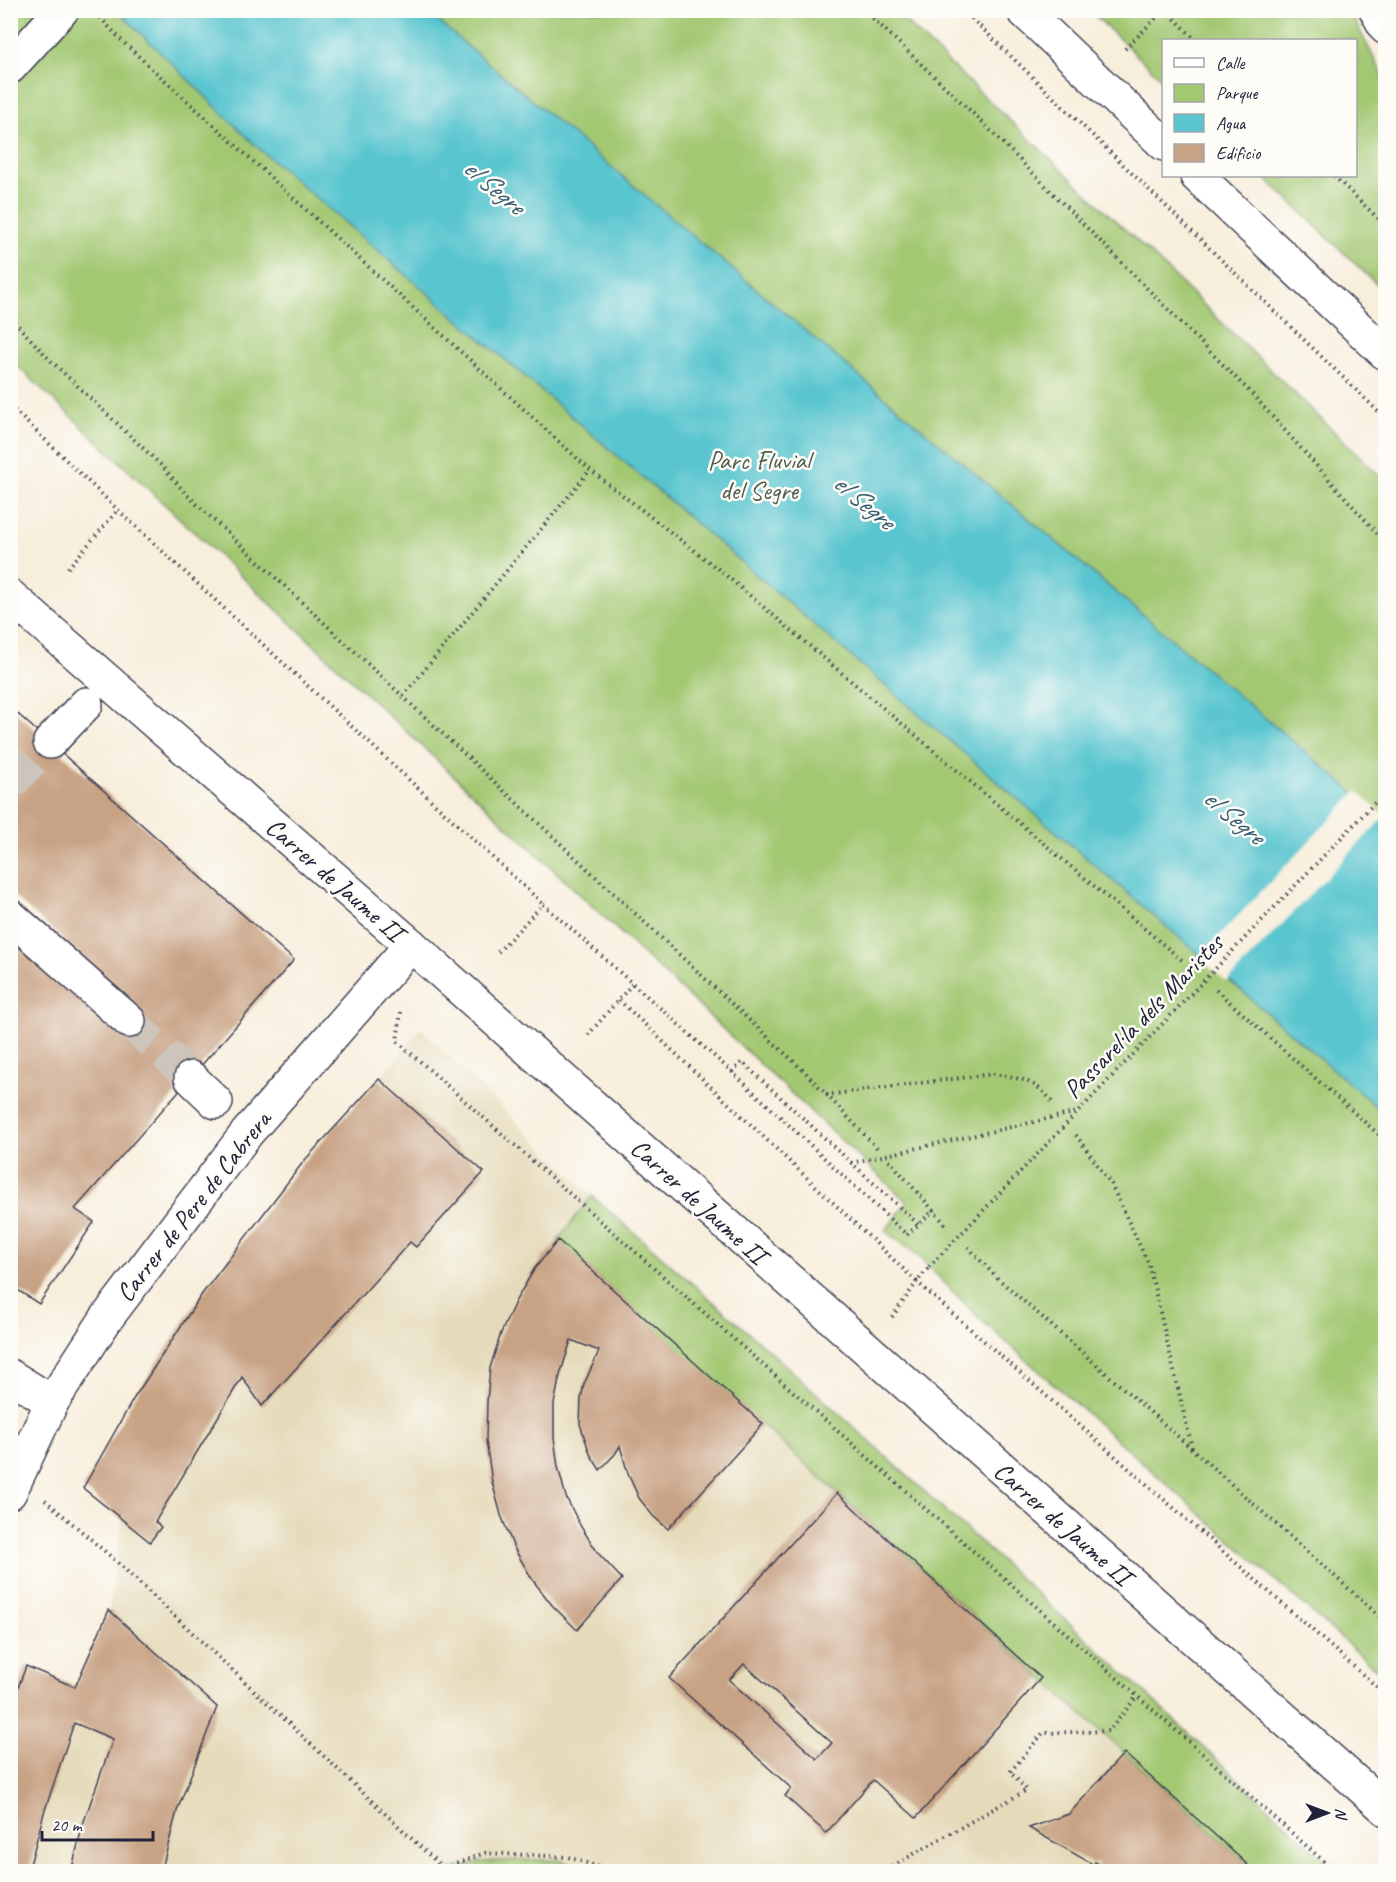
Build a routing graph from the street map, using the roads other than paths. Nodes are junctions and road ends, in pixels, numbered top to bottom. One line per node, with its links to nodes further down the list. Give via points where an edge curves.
1 (62, 10): 5 (street)
2 (1023, 10): 6 (street)
3 (1376, 10): 4 (street)
4 (1386, 28)
5 (10, 67)
6 (1162, 142)
7 (1198, 177): 8 (street)
8 (1386, 354)
9 (10, 596): 13 (street, Carrer de Jaume II)
10 (86, 704): 11 (street)
11 (50, 742)
12 (10, 916): 14 (street)
13 (411, 945): 18 (street, Carrer de Pere de Cabrera, via 247,1133 106,1319); 20 (street, Carrer de Jaume II)
14 (129, 1021)
15 (191, 1078): 16 (street)
16 (216, 1102)
17 (10, 1376): 18 (street)
18 (52, 1402): 19 (street, Carrer de Pere de Cabrera)
19 (14, 1484)
20 (1386, 1809)

